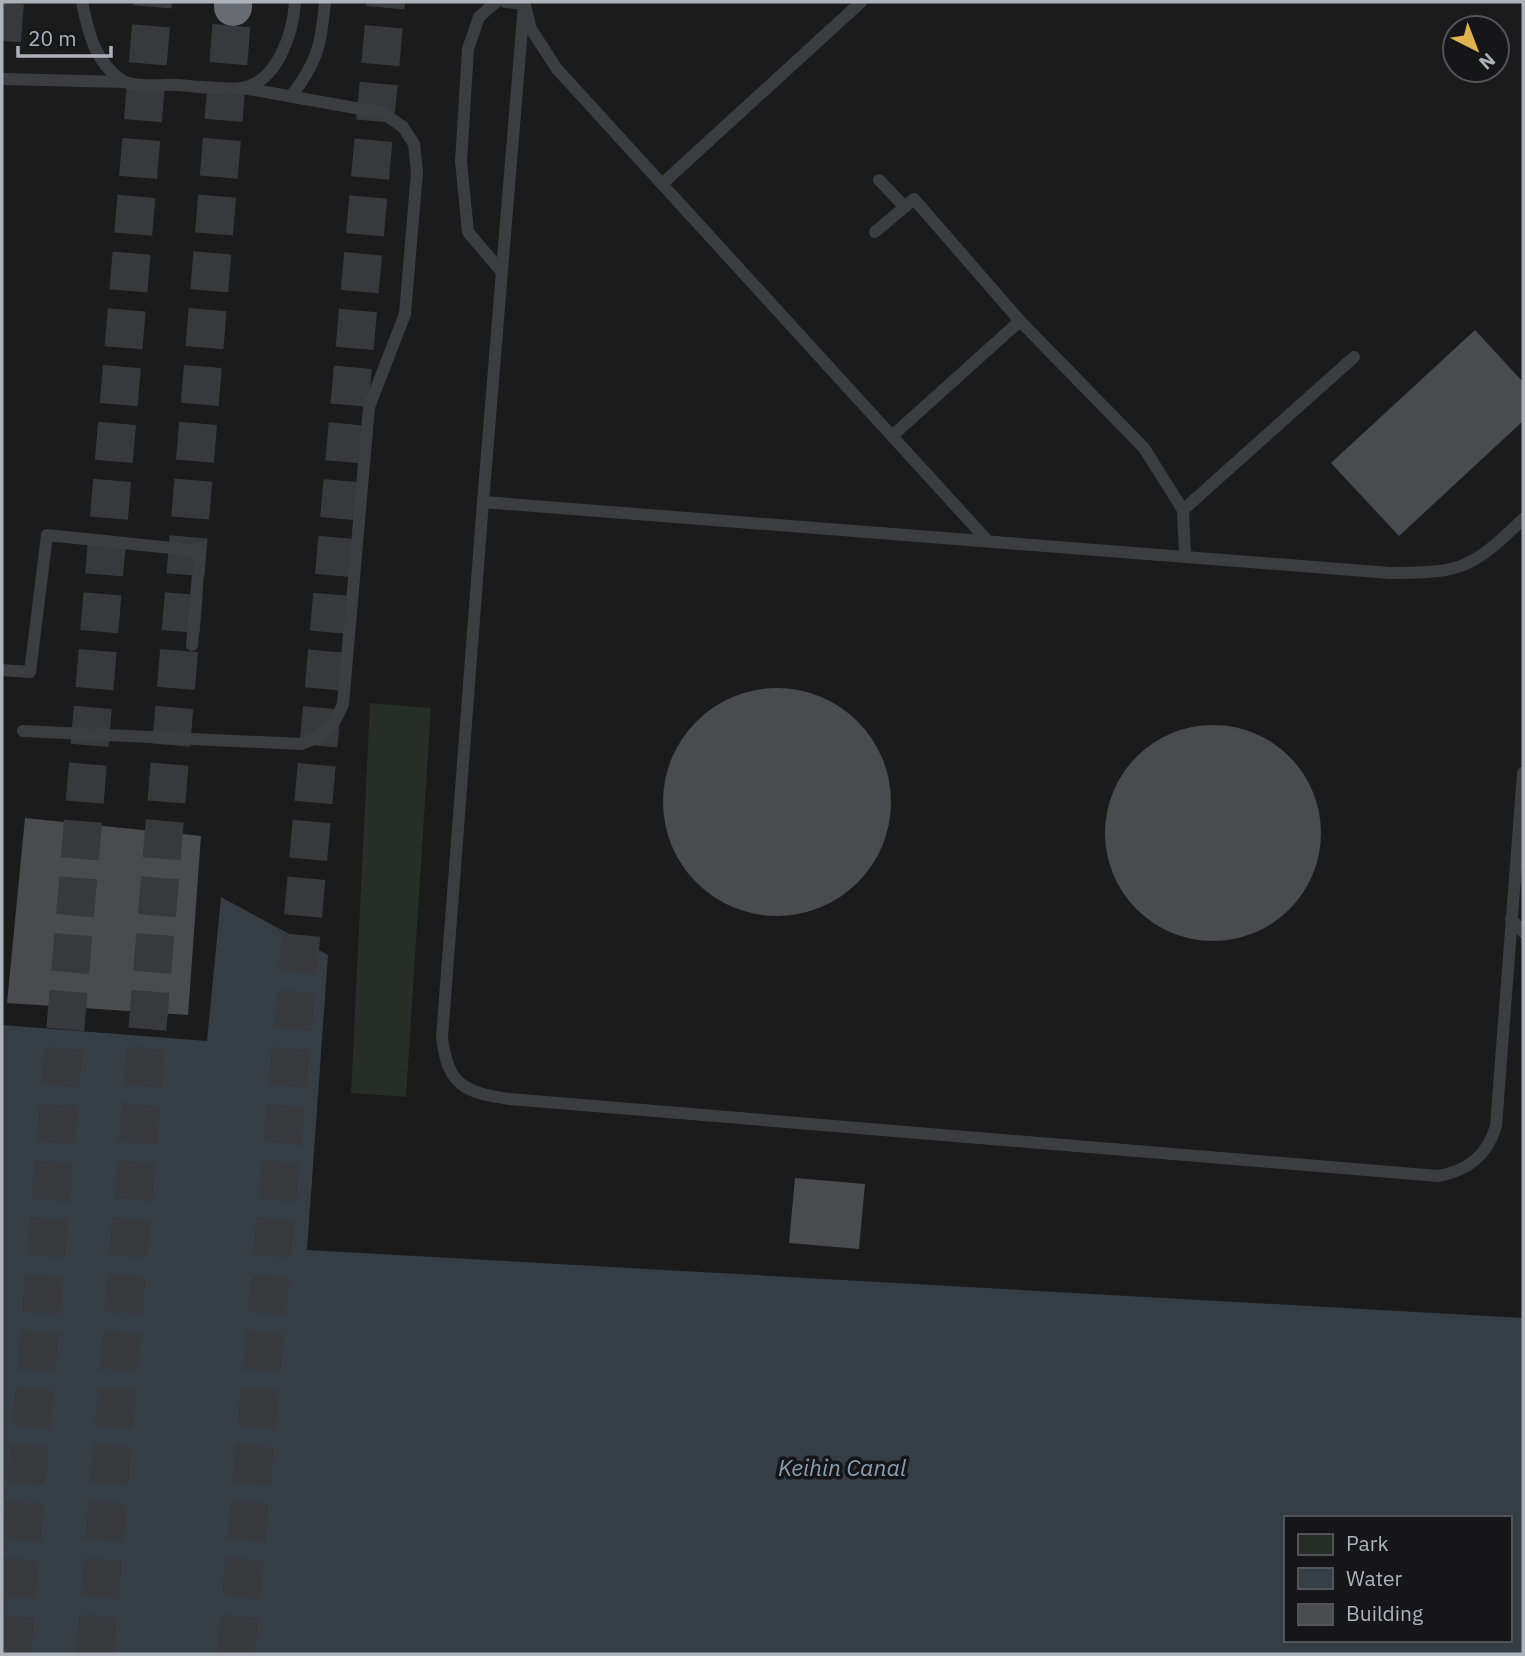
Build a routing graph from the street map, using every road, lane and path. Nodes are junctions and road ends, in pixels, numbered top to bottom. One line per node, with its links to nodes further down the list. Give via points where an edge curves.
1 (82, 2): 9 (lane, via 90,42)
2 (295, 2): 10 (lane, via 294,22 283,54 261,78)
3 (325, 2): 11 (lane, via 320,48)
4 (496, 2): 16 (lane, via 479,17 468,49 461,161 468,232)
5 (505, 2): 7 (lane)
6 (861, 2): 13 (lane)
7 (524, 3): 13 (lane, via 543,52); 16 (lane)
8 (2, 79): 9 (lane)
9 (125, 82): 10 (lane)
10 (243, 88): 11 (lane)
11 (291, 96): 27 (lane, via 383,113 403,127 414,144 417,172 405,314 369,407 343,704 336,723 322,736 301,744)
12 (879, 180): 14 (lane)
13 (662, 184): 19 (lane)
14 (905, 207): 15 (lane); 17 (lane, via 914,200)
15 (875, 232)
16 (500, 271): 20 (lane)
17 (1020, 321): 19 (lane); 21 (lane, via 1144,447)
18 (1354, 357): 21 (lane)
19 (892, 436): 23 (lane)
20 (483, 502): 23 (lane); 29 (lane, via 442,1037 449,1071 462,1086 481,1095 1438,1176 1478,1160 1488,1149 1496,1126)
21 (1183, 510): 24 (lane)
22 (1523, 519): 24 (lane, via 1477,559 1439,573)
23 (986, 539): 24 (lane)
24 (1185, 556)
25 (191, 645): 26 (lane, via 200,551 47,535 30,672)
26 (2, 670)
27 (23, 731)
28 (1523, 773): 29 (lane)
29 (1511, 919): 30 (lane)
30 (1523, 932)

